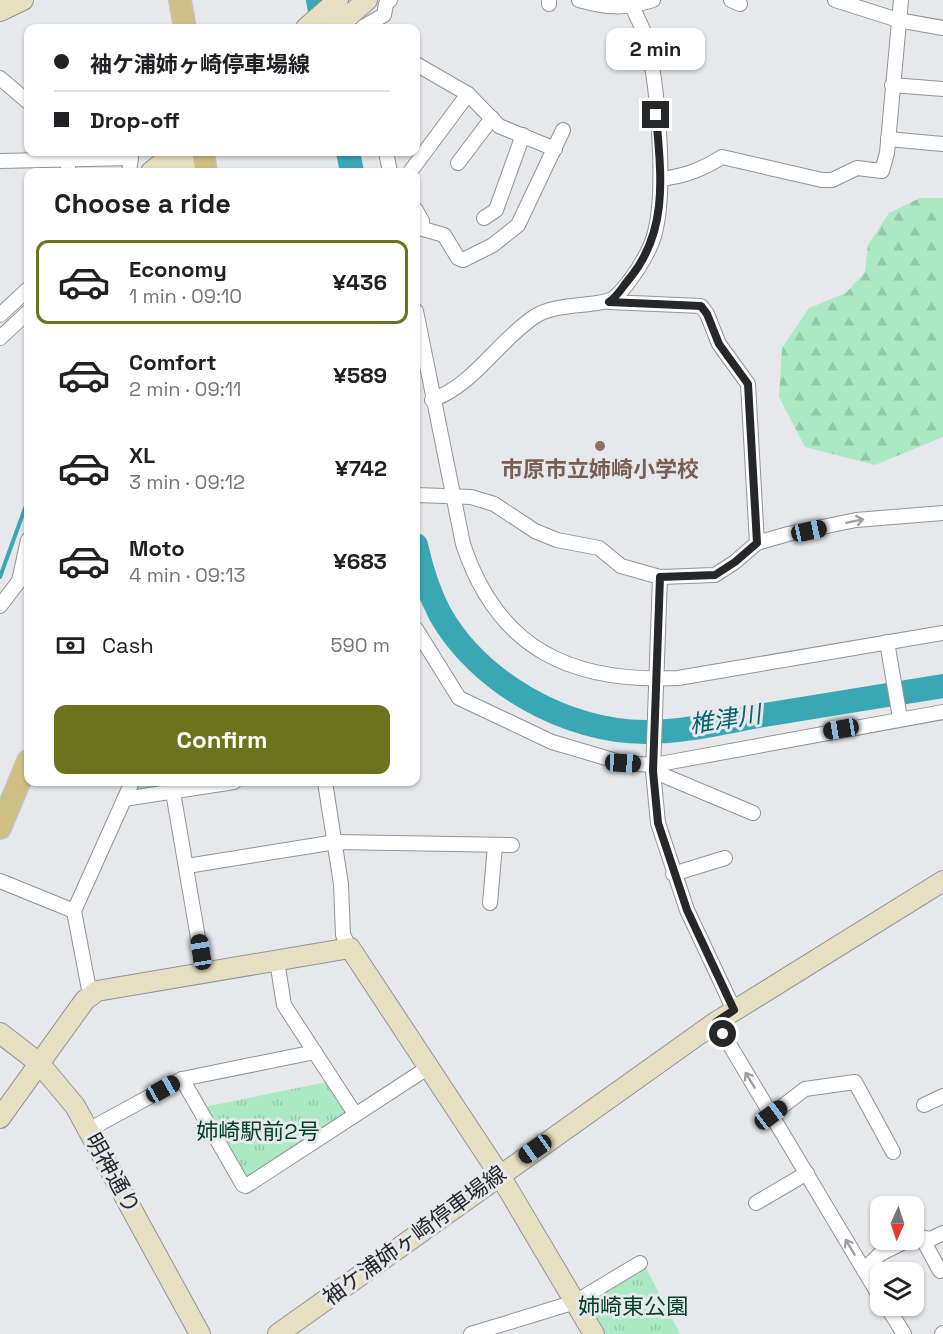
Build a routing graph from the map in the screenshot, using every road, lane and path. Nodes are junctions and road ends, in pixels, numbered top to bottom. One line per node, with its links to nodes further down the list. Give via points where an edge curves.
1 (23, 0): 10 (street)
2 (180, 0): 13 (main road)
3 (338, 0): 14 (street)
4 (390, 0): 11 (street, via 384,15)
5 (579, 0): 9 (street, via 617,8)
6 (653, 0): 9 (street)
7 (836, 0): 12 (street)
8 (900, 0): 12 (street)
9 (631, 4): 38 (street, via 651,63)
10 (0, 12)
11 (362, 14): 15 (street)
12 (898, 20): 16 (street); 19 (street)
13 (184, 24)
14 (311, 24)
15 (343, 24)
16 (943, 28)
17 (420, 66): 21 (street)
18 (0, 78): 22 (street)
19 (892, 85): 20 (street); 26 (street)
20 (943, 89)
21 (468, 93): 23 (street); 37 (street)
22 (24, 99)
23 (492, 118): 25 (street, via 499,126); 33 (street)
24 (563, 130): 28 (street)
25 (523, 135): 28 (street); 39 (street, via 496,210)
26 (888, 139): 27 (street); 38 (street, via 882,171 857,168 831,180 722,157 700,171)
27 (943, 144)
28 (555, 149): 40 (street, via 518,225 493,245 463,260 444,235)
29 (170, 156): 35 (street)
30 (198, 156): 36 (street)
31 (0, 161): 32 (street)
32 (69, 161): 34 (street, via 130,158)
33 (458, 163)
34 (129, 168)
35 (156, 168)
36 (185, 168)
37 (413, 168)
38 (661, 179): 42 (street, via 651,245)
39 (484, 219)
40 (420, 231)
41 (24, 293): 43 (street)
42 (609, 302): 47 (street, via 567,305 533,318 459,387); 51 (street, via 701,306 707,314 719,344 748,384)
43 (0, 315)
44 (24, 316): 46 (street)
45 (420, 333): 47 (street)
46 (0, 338)
47 (432, 400): 49 (street)
48 (420, 495): 49 (street)
49 (454, 495): 52 (street, via 494,504 535,531 557,540 599,548 621,566); 58 (street, via 472,572 493,605 522,637 586,672)
50 (943, 513): 51 (street, one-way to 50, via 856,519)
51 (757, 543): 52 (street, via 715,575)
52 (660, 577): 58 (street)
53 (24, 584): 54 (street)
54 (0, 606)
55 (943, 633): 57 (street)
56 (420, 635): 61 (street, via 459,698 552,742)
57 (887, 642): 58 (street); 60 (street)
58 (656, 679): 61 (street)
59 (943, 712): 60 (street)
60 (900, 718): 61 (street)
61 (653, 768): 68 (street); 75 (street, via 658,823)
62 (24, 771): 69 (main road)
63 (130, 786): 67 (street)
64 (210, 786): 66 (street)
65 (326, 786): 70 (street)
66 (173, 792): 67 (street); 74 (street)
67 (124, 800): 79 (street)
68 (753, 813)
69 (0, 828)
70 (336, 842): 72 (street); 74 (street); 80 (street, via 343,935)
71 (512, 845): 72 (street)
72 (495, 846): 78 (street)
73 (725, 858): 75 (street)
74 (187, 866): 82 (street)
75 (674, 874): 84 (street)
76 (0, 880): 79 (street)
77 (943, 881): 84 (street, 袖ケ浦姉ヶ崎停車場線)
78 (490, 903)
79 (74, 911): 83 (street)
80 (350, 948): 81 (street); 89 (street)
81 (277, 962): 82 (street); 87 (street, via 284,1005)
82 (204, 973): 83 (street)
83 (90, 995): 88 (street)
84 (734, 1010): 85 (street, 袖ケ浦姉ヶ崎停車場線)
85 (716, 1022): 92 (street, one-way to 85); 97 (street, 袖ケ浦姉ヶ崎停車場線)
86 (0, 1033): 88 (street, 明神通り)
87 (315, 1052): 90 (street); 91 (street)
88 (39, 1063): 93 (street); 94 (street, 明神通り)
89 (429, 1067): 91 (street); 97 (street)
90 (182, 1079): 91 (street, via 246,1186); 94 (street)
91 (355, 1114)
92 (771, 1115): 95 (street, via 805,1089 855,1082); 96 (street)
93 (0, 1118)
94 (90, 1130): 109 (street, 明神通り)
95 (892, 1152)
96 (807, 1173): 98 (street); 104 (street, one-way to 96)
97 (499, 1174): 107 (street); 110 (street, 袖ケ浦姉ヶ崎停車場線)
98 (756, 1203)
99 (943, 1233): 100 (street)
100 (924, 1239)
101 (889, 1250): 104 (street)
102 (924, 1250): 105 (street)
103 (640, 1263): 107 (street)
104 (864, 1270): 106 (street)
105 (940, 1271)
106 (870, 1280)
107 (575, 1302): 111 (street); 112 (street)
108 (892, 1316): 113 (street)
109 (200, 1334)
110 (278, 1334)
111 (471, 1334)
112 (594, 1334)
113 (903, 1334)

